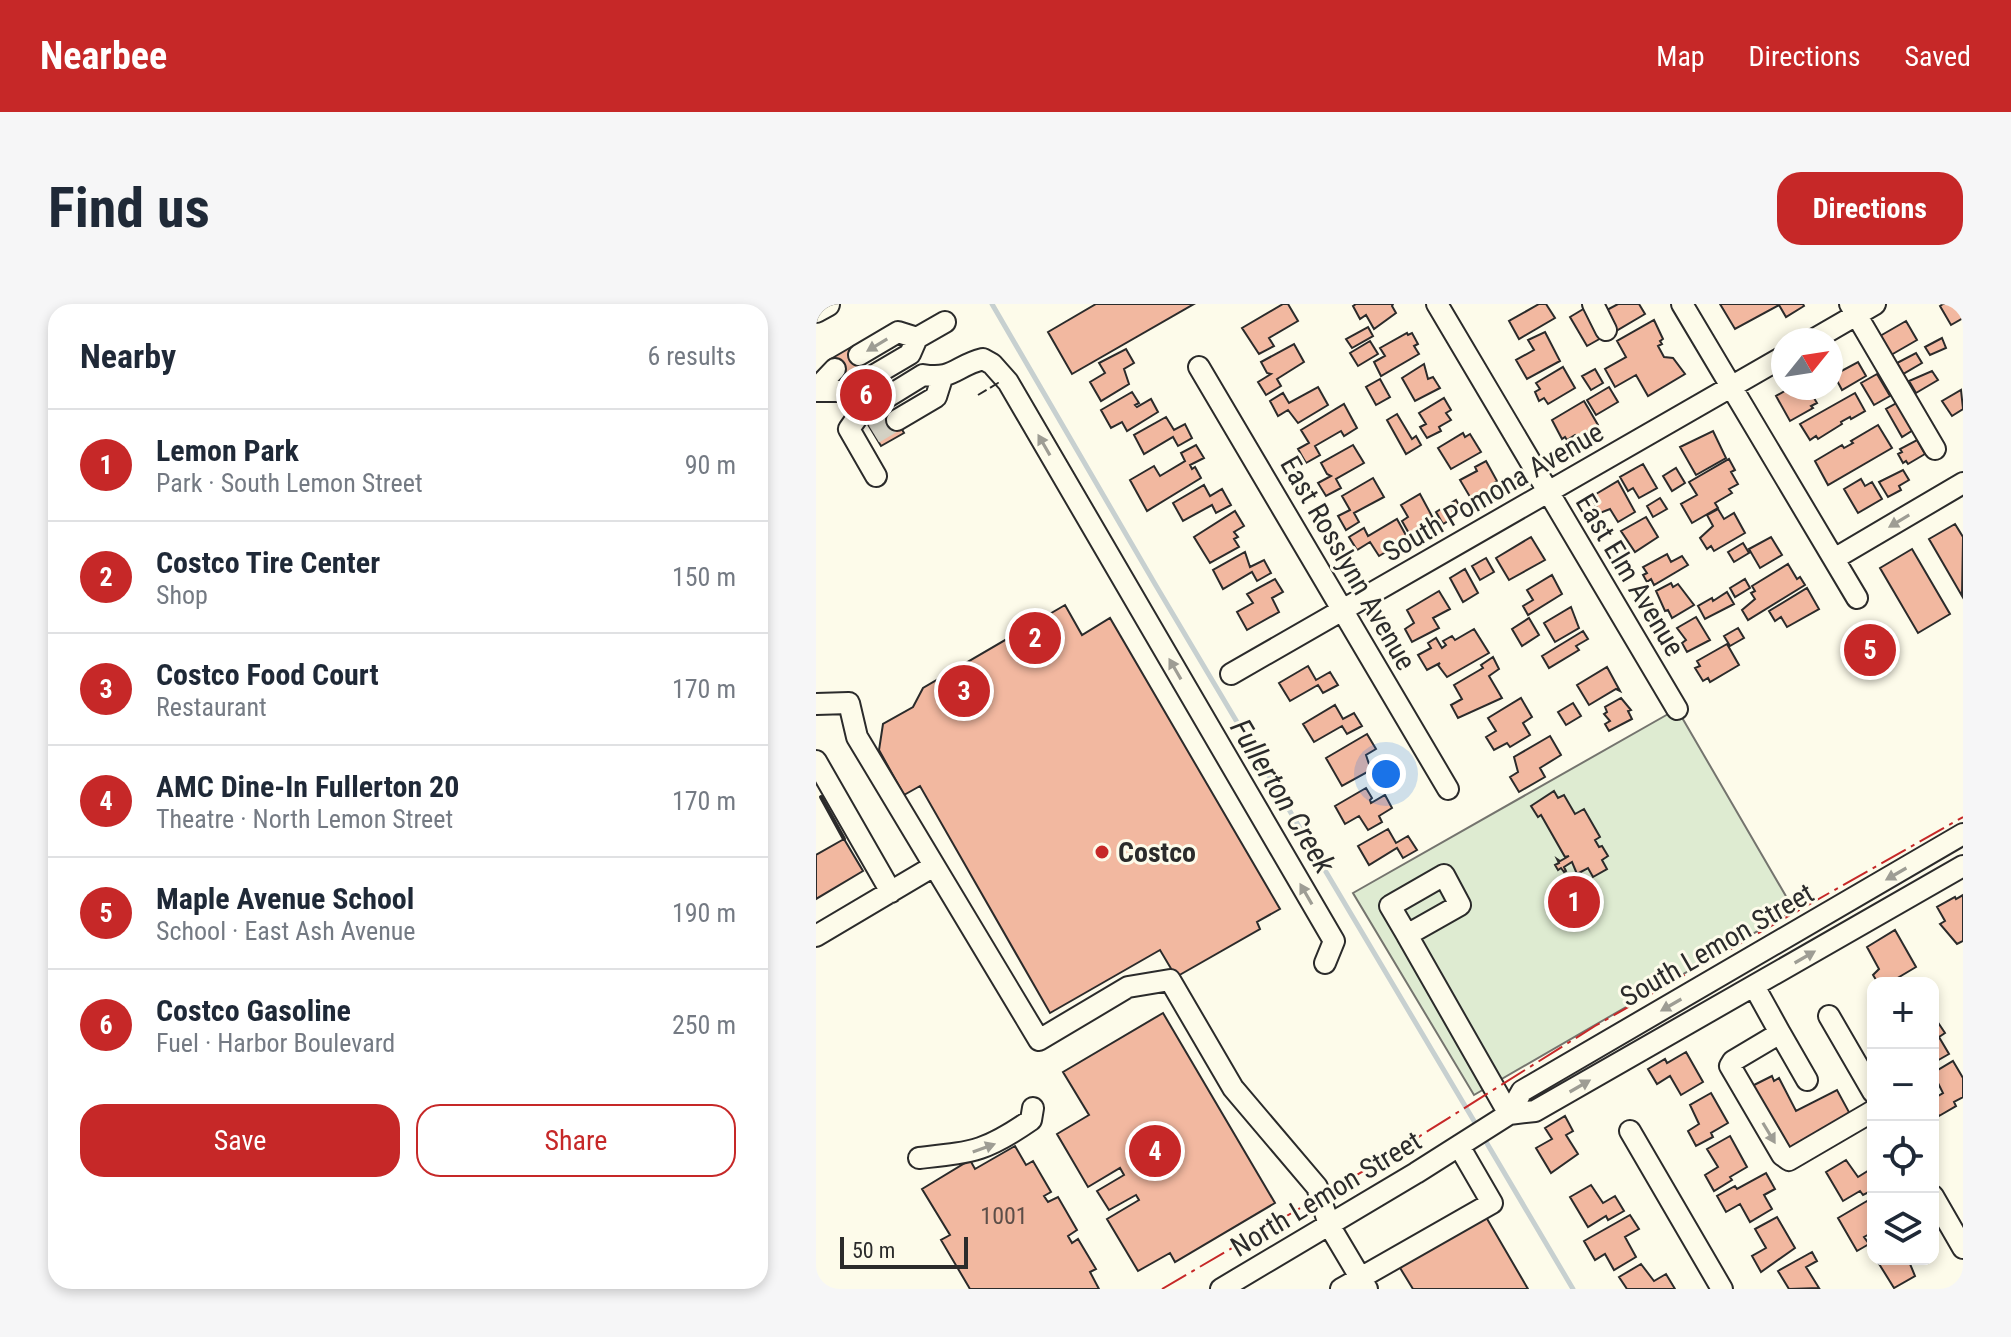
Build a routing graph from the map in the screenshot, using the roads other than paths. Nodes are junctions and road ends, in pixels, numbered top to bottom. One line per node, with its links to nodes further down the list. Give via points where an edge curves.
1 (827, 304): 6 (main road)
2 (1437, 304): 27 (street, East Elm Avenue)
3 (1593, 304): 10 (street)
4 (1682, 304): 18 (street)
5 (1875, 304): 7 (street)
6 (816, 310)
7 (1853, 310): 9 (street); 24 (street)
8 (945, 322): 11 (street)
9 (1829, 328)
10 (1606, 330)
11 (917, 338): 12 (street, one-way to 12, via 898,332); 16 (street, via 910,354)
12 (859, 355)
13 (1771, 364): 18 (street, South Pomona Avenue)
14 (1199, 367): 30 (street, East Rosslynn Avenue)
15 (835, 369): 19 (street)
16 (871, 377)
17 (942, 378): 21 (street, via 923,375); 23 (street, via 936,397); 42 (street, one-way to 17, via 1334,941 1008,382 983,359)
18 (1732, 387): 27 (street, South Pomona Avenue); 28 (street)
19 (816, 390): 20 (street)
20 (848, 391)
21 (884, 399)
22 (861, 412): 25 (street, via 849,429 867,442)
23 (897, 420)
24 (1935, 449)
25 (876, 476)
26 (1963, 483): 28 (street, one-way to 28)
27 (1548, 493): 30 (street, South Pomona Avenue); 33 (street, East Elm Avenue)
28 (1834, 559): 29 (street)
29 (1857, 598)
30 (1343, 610): 31 (street, South Pomona Avenue); 35 (street, East Rosslynn Avenue)
31 (1231, 674)
32 (816, 704): 37 (street, via 849,703 857,737)
33 (1677, 709)
34 (816, 761): 39 (street)
35 (1448, 789)
36 (1963, 834): 50 (street, South Lemon Street, one-way to 50, via 1522,1091)
37 (934, 866): 39 (street); 55 (street, via 1039,1040 1128,987 1170,980 1233,1088 1317,1187)
38 (1963, 866): 43 (street, South Lemon Street, one-way to 38)
39 (891, 892): 41 (street)
40 (1407, 935): 50 (street)
41 (816, 936)
42 (1325, 963)
43 (1754, 986): 45 (street); 50 (street, South Lemon Street, one-way to 43, via 1535,1111)
44 (1829, 1016): 47 (street)
45 (1780, 1033): 46 (street); 49 (street, one-way to 49, via 1730,1066 1782,1155 1789,1160)
46 (1807, 1080)
47 (1867, 1082)
48 (1033, 1108): 53 (street, one-way to 48, via 970,1153 997,1143 1031,1120)
49 (1867, 1114)
50 (1501, 1119): 52 (street, South Lemon Street)
51 (1630, 1131): 60 (street)
52 (1459, 1146): 55 (street, North Lemon Street); 57 (street, via 1492,1203)
53 (919, 1158)
54 (1939, 1206): 56 (street)
55 (1329, 1225): 57 (street); 58 (street, North Lemon Street)
56 (1963, 1248)
57 (1364, 1283): 59 (street)
58 (1221, 1289)
59 (1341, 1289)
60 (1722, 1289)

